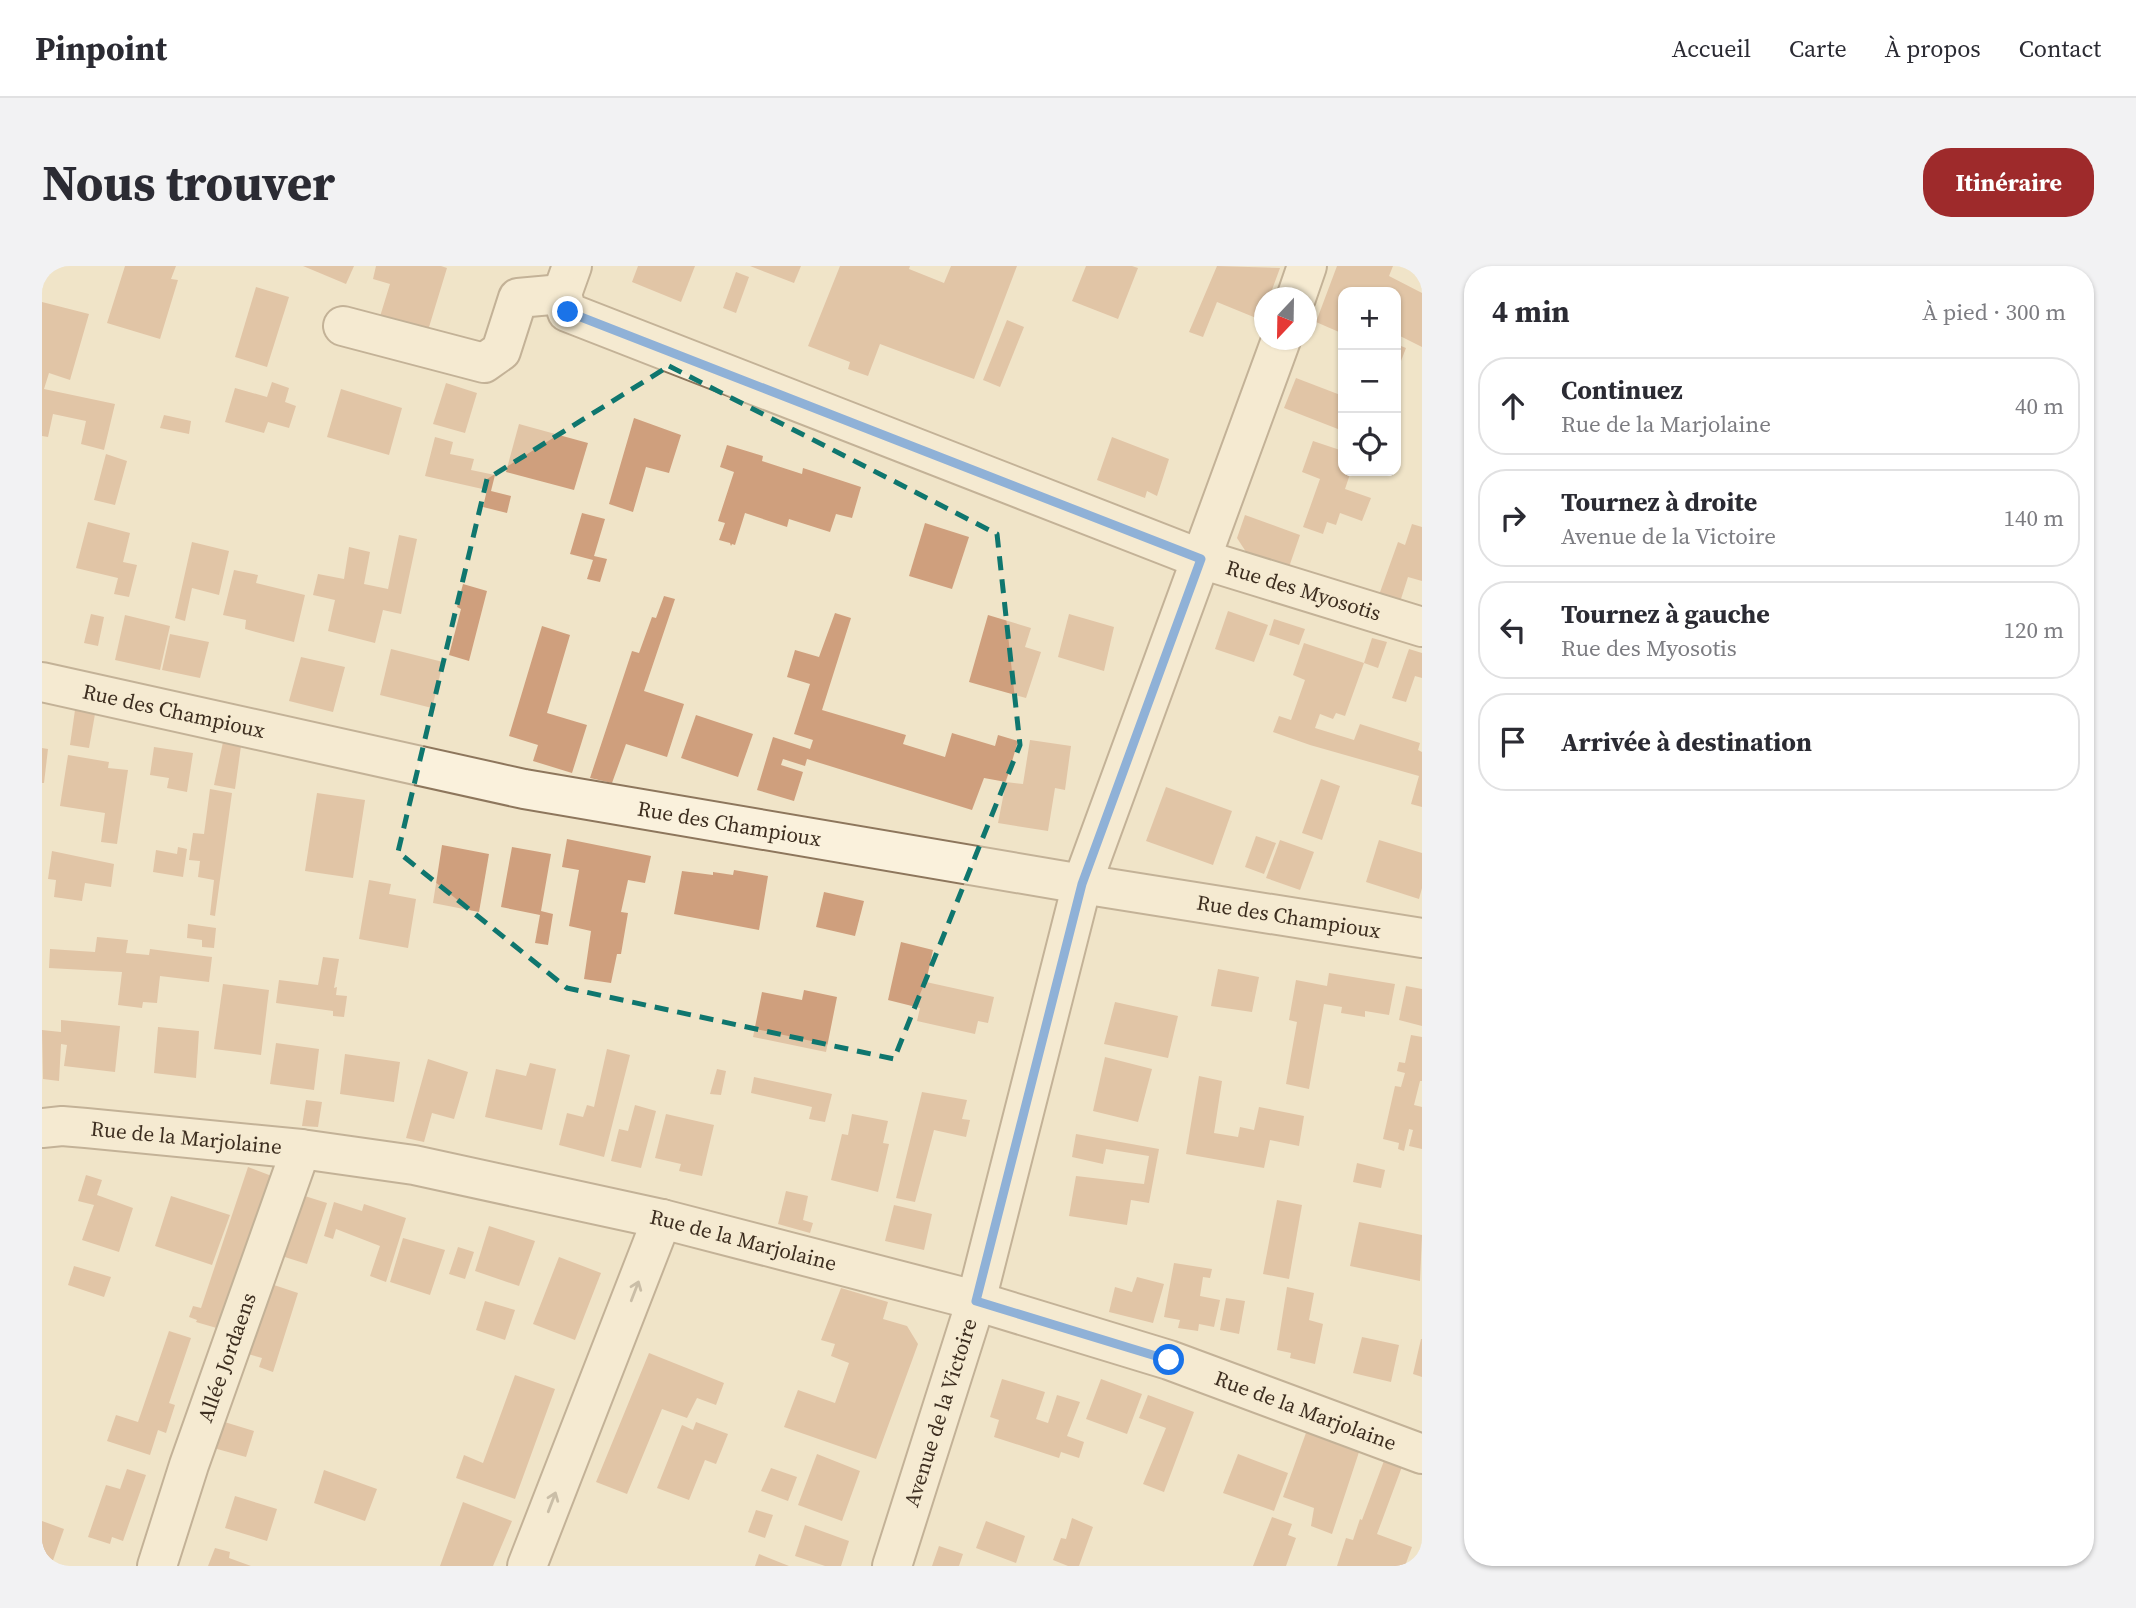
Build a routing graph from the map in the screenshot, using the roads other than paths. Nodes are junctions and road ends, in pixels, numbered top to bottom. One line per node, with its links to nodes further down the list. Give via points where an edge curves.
1 (1307, 266): 3 (street)
2 (567, 280): 4 (street, via 519,298 501,351 484,363); 6 (street, Rue des Myosotis, via 568,312)
3 (1300, 287)
4 (343, 326)
5 (1277, 350): 6 (street, Avenue de la Victoire)
6 (1201, 559): 7 (street, Rue des Myosotis); 9 (street, Avenue de la Victoire)
7 (1422, 627)
8 (42, 682): 9 (street, Rue des Champioux, via 524,789)
9 (1082, 884): 10 (street, Rue des Champioux); 14 (street, Avenue de la Victoire)
10 (1422, 938)
11 (42, 1128): 12 (street, Rue de la Marjolaine, via 62,1126)
12 (301, 1149): 13 (street, Rue de la Marjolaine, via 414,1165); 16 (street, Allée Jordaens)
13 (662, 1219): 14 (street, Rue de la Marjolaine); 17 (street, one-way to 13)
14 (976, 1301): 15 (street, Rue de la Marjolaine, via 1169,1360); 18 (street, Avenue de la Victoire)
15 (1422, 1454)
16 (157, 1566)
17 (527, 1566)
18 (892, 1566)

